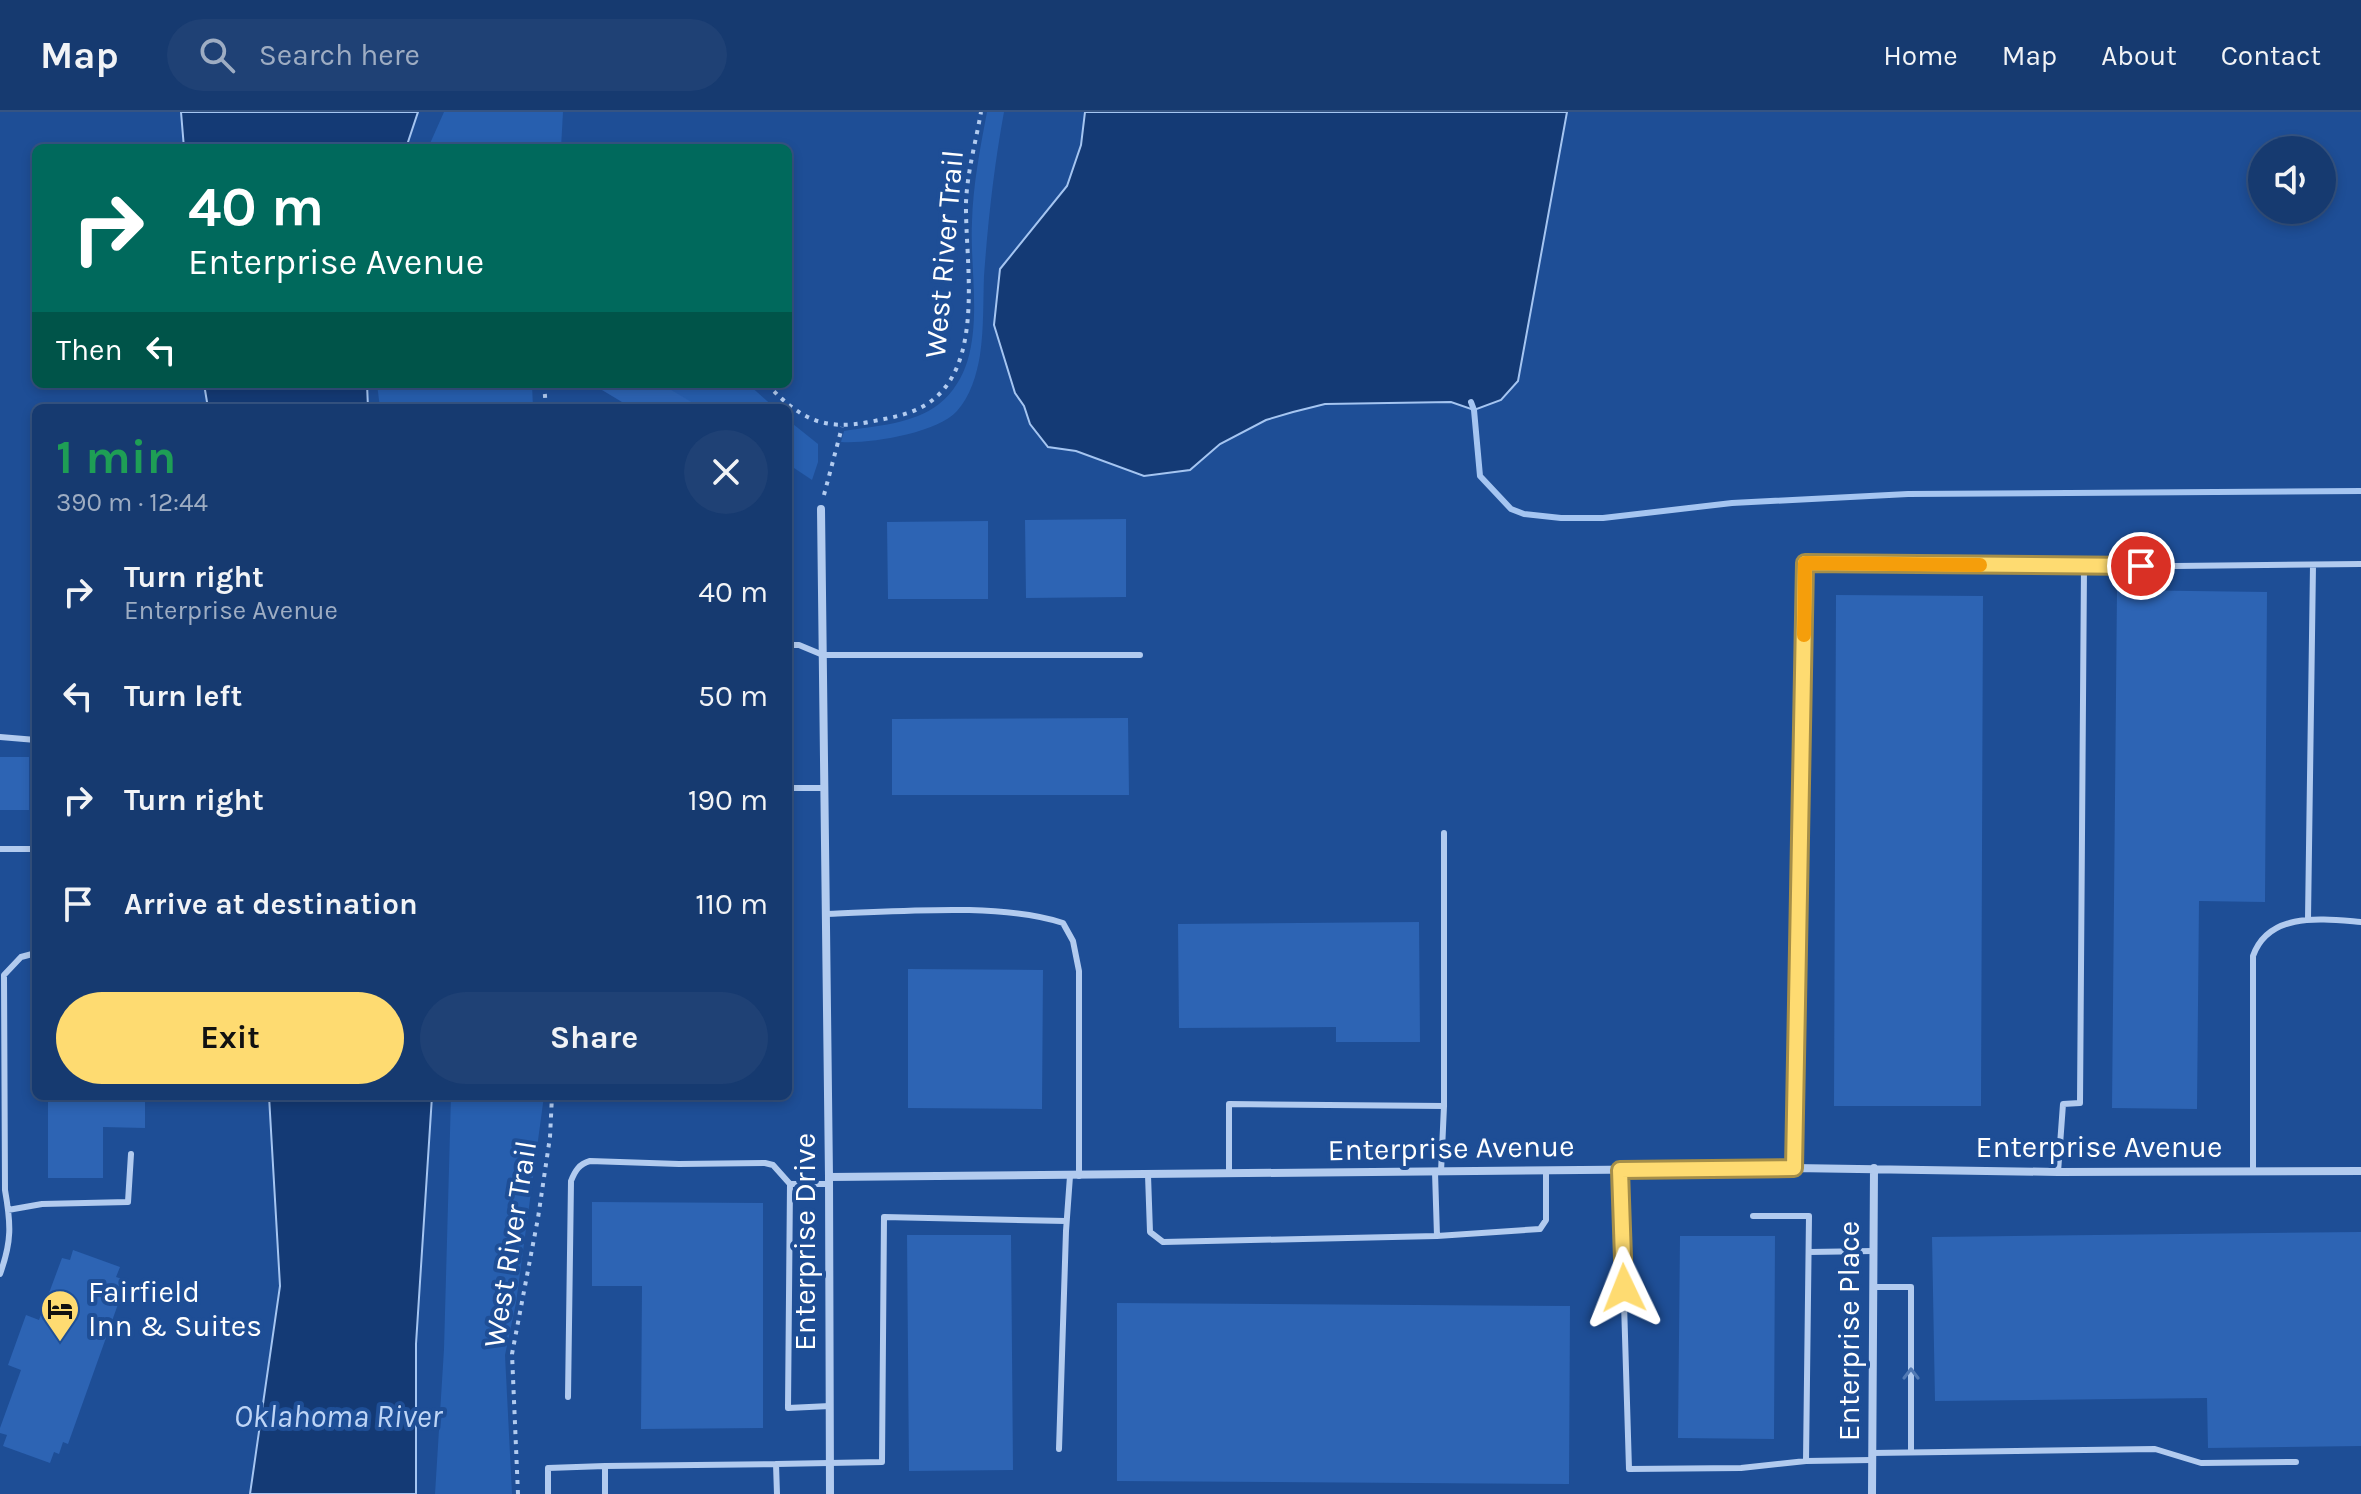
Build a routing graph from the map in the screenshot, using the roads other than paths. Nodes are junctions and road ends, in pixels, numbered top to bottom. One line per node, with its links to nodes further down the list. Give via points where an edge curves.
1 (821, 509): 6 (street, Enterprise Drive)
2 (2361, 564): 3 (lane)
3 (2313, 565): 4 (lane); 16 (lane)
4 (2084, 567): 23 (lane, via 1805,563); 30 (lane, via 2080,1103 2063,1104)
5 (792, 645): 6 (lane)
6 (823, 655): 7 (lane); 11 (street, Enterprise Drive)
7 (1140, 655)
8 (0, 737): 9 (lane)
9 (32, 739)
10 (792, 788): 11 (lane)
11 (824, 788): 15 (street, Enterprise Drive)
12 (1444, 833): 21 (lane)
13 (0, 849): 14 (lane)
14 (32, 849)
15 (826, 914): 33 (lane, via 963,912 1037,915 1063,923 1079,971); 34 (street, Enterprise Drive)
16 (2308, 919): 17 (lane); 27 (lane, via 2266,934 2253,956)
17 (2361, 922)
18 (32, 954): 19 (lane, via 21,957 4,975)
19 (2, 1017): 20 (lane)
20 (2, 1040): 36 (lane)
21 (1444, 1106): 29 (lane); 31 (lane, via 1229,1104)
22 (131, 1154): 36 (lane, via 128,1202)
23 (1794, 1168): 24 (street, Enterprise Avenue); 25 (street, Enterprise Avenue)
24 (1874, 1168): 30 (street, Enterprise Avenue); 40 (street, Enterprise Place)
25 (1620, 1170): 26 (street, Enterprise Avenue); 49 (lane, via 1629,1469 1741,1468)
26 (1546, 1171): 29 (street, Enterprise Avenue); 39 (lane, via 1546,1220 1540,1229)
27 (2253, 1171): 28 (street, Enterprise Avenue); 30 (street, Enterprise Avenue)
28 (2361, 1171)
29 (1438, 1172): 31 (street, Enterprise Avenue); 39 (lane)
30 (2058, 1172)
31 (1229, 1174): 32 (street, Enterprise Avenue)
32 (1148, 1175): 33 (street, Enterprise Avenue); 39 (lane, via 1150,1232 1163,1242)
33 (1074, 1176): 34 (street, Enterprise Avenue); 38 (lane)
34 (829, 1181): 35 (lane); 45 (street, Enterprise Drive)
35 (790, 1184): 44 (lane, via 765,1163 583,1163 571,1181); 45 (lane, via 788,1408)
36 (8, 1210): 42 (lane, via 10,1241)
37 (1753, 1216): 41 (lane, via 1809,1216)
38 (1066, 1221): 46 (lane); 51 (lane, via 884,1217 882,1462)
39 (1437, 1236)
40 (1873, 1251): 41 (lane); 43 (street, Enterprise Place)
41 (1809, 1252): 49 (lane)
42 (0, 1274)
43 (1873, 1287): 47 (lane, one-way to 43, via 1911,1287); 48 (street, Enterprise Place)
44 (568, 1397)
45 (830, 1406): 51 (street, Enterprise Drive)
46 (1059, 1449)
47 (1911, 1452): 48 (lane); 50 (lane, via 2155,1449 2201,1463)
48 (1872, 1456): 49 (lane); 58 (street, Enterprise Place)
49 (1806, 1461)
50 (2296, 1462)
51 (830, 1463): 52 (lane); 57 (street, Enterprise Drive)
52 (776, 1464): 53 (lane); 56 (lane)
53 (605, 1466): 54 (lane, via 548,1468); 55 (lane)
54 (548, 1494)
55 (605, 1494)
56 (777, 1494)
57 (830, 1494)
58 (1872, 1494)

